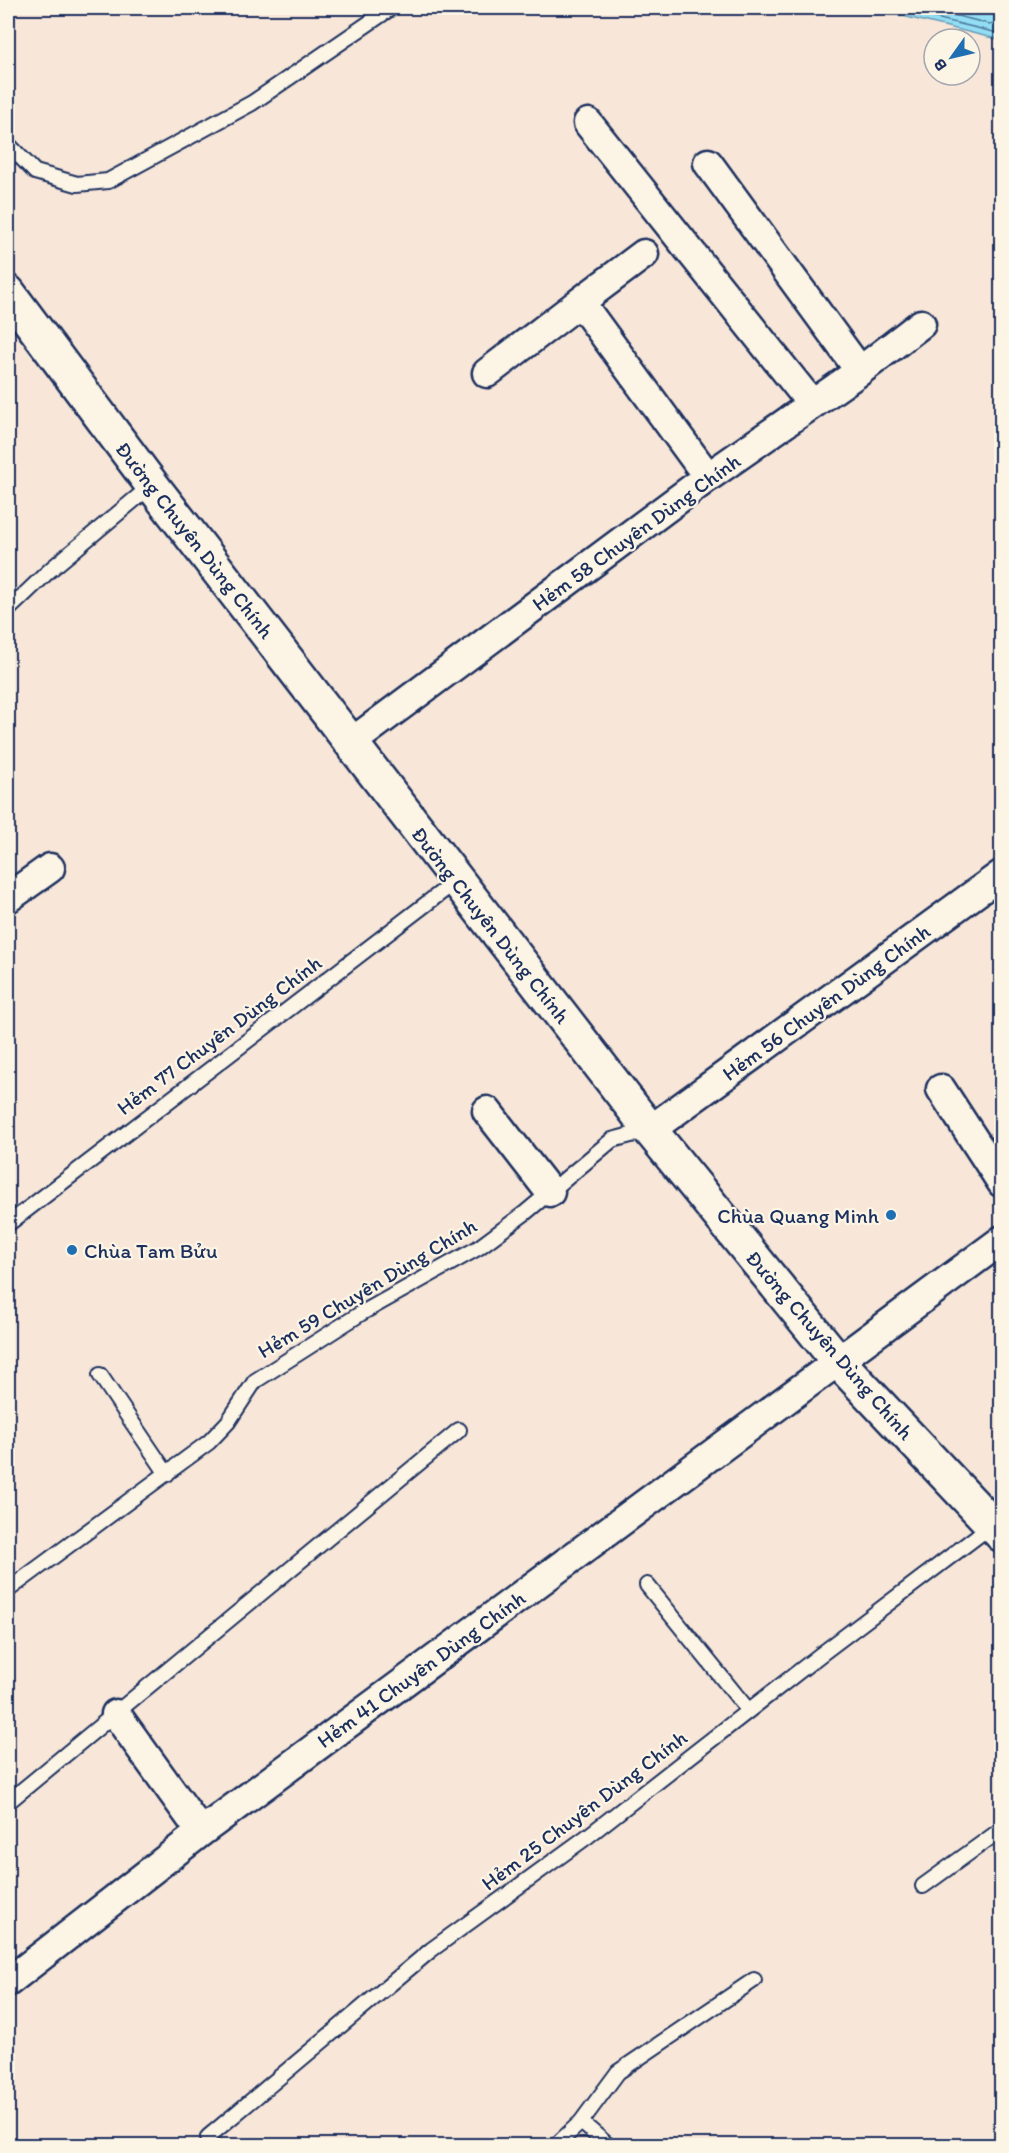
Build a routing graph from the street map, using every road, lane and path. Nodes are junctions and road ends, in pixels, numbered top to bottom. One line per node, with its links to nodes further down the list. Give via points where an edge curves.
1 (391, 8): 3 (lane, via 252,103 108,181 76,184 35,172)
2 (588, 123): 11 (street)
3 (8, 144)
4 (708, 163): 9 (street)
5 (644, 255): 7 (street)
6 (8, 292): 13 (street, Đường Chuyên Dùng Chính)
7 (580, 302): 10 (street); 12 (street)
8 (921, 324): 9 (street, Hẻm 58 Chuyên Dùng Chính)
9 (860, 371): 11 (street, Hẻm 58 Chuyên Dùng Chính)
10 (486, 373)
11 (812, 404): 12 (street, Hẻm 58 Chuyên Dùng Chính)
12 (708, 477): 15 (street, Hẻm 58 Chuyên Dùng Chính)
13 (152, 485): 14 (lane); 15 (street, Đường Chuyên Dùng Chính)
14 (8, 610)
15 (352, 742): 18 (street, Đường Chuyên Dùng Chính)
16 (50, 868): 19 (street)
17 (1002, 874): 22 (street, Hẻm 56 Chuyên Dùng Chính)
18 (456, 881): 22 (street, Đường Chuyên Dùng Chính); 25 (lane, Hẻm 77 Chuyên Dùng Chính)
19 (8, 898)
20 (940, 1089): 23 (street)
21 (487, 1111): 24 (street)
22 (650, 1130): 24 (lane, Hẻm 59 Chuyên Dùng Chính, via 612,1140); 27 (street, Đường Chuyên Dùng Chính)
23 (1002, 1183)
24 (550, 1192): 30 (lane, Hẻm 59 Chuyên Dùng Chính, via 478,1248 360,1314 255,1381 228,1422)
25 (8, 1224)
26 (1002, 1240): 27 (street, Hẻm 41 Chuyên Dùng Chính)
27 (838, 1361): 31 (street, Đường Chuyên Dùng Chính); 38 (street, Hẻm 41 Chuyên Dùng Chính)
28 (100, 1375): 30 (lane)
29 (459, 1430): 35 (lane)
30 (167, 1474): 33 (lane, Hẻm 59 Chuyên Dùng Chính)
31 (997, 1530): 34 (lane, Hẻm 25 Chuyên Dùng Chính)
32 (647, 1585): 34 (lane)
33 (8, 1590)
34 (748, 1710): 43 (lane, Hẻm 25 Chuyên Dùng Chính, via 588,1836 431,1950)
35 (116, 1714): 36 (lane); 38 (street)
36 (8, 1802)
37 (1002, 1829): 39 (lane)
38 (201, 1832): 41 (street, Hẻm 41 Chuyên Dùng Chính)
39 (923, 1886)
40 (754, 1980): 42 (lane, via 618,2073)
41 (8, 1982)
42 (581, 2122): 44 (lane); 45 (lane)
43 (208, 2137)
44 (555, 2145)
45 (609, 2145)

